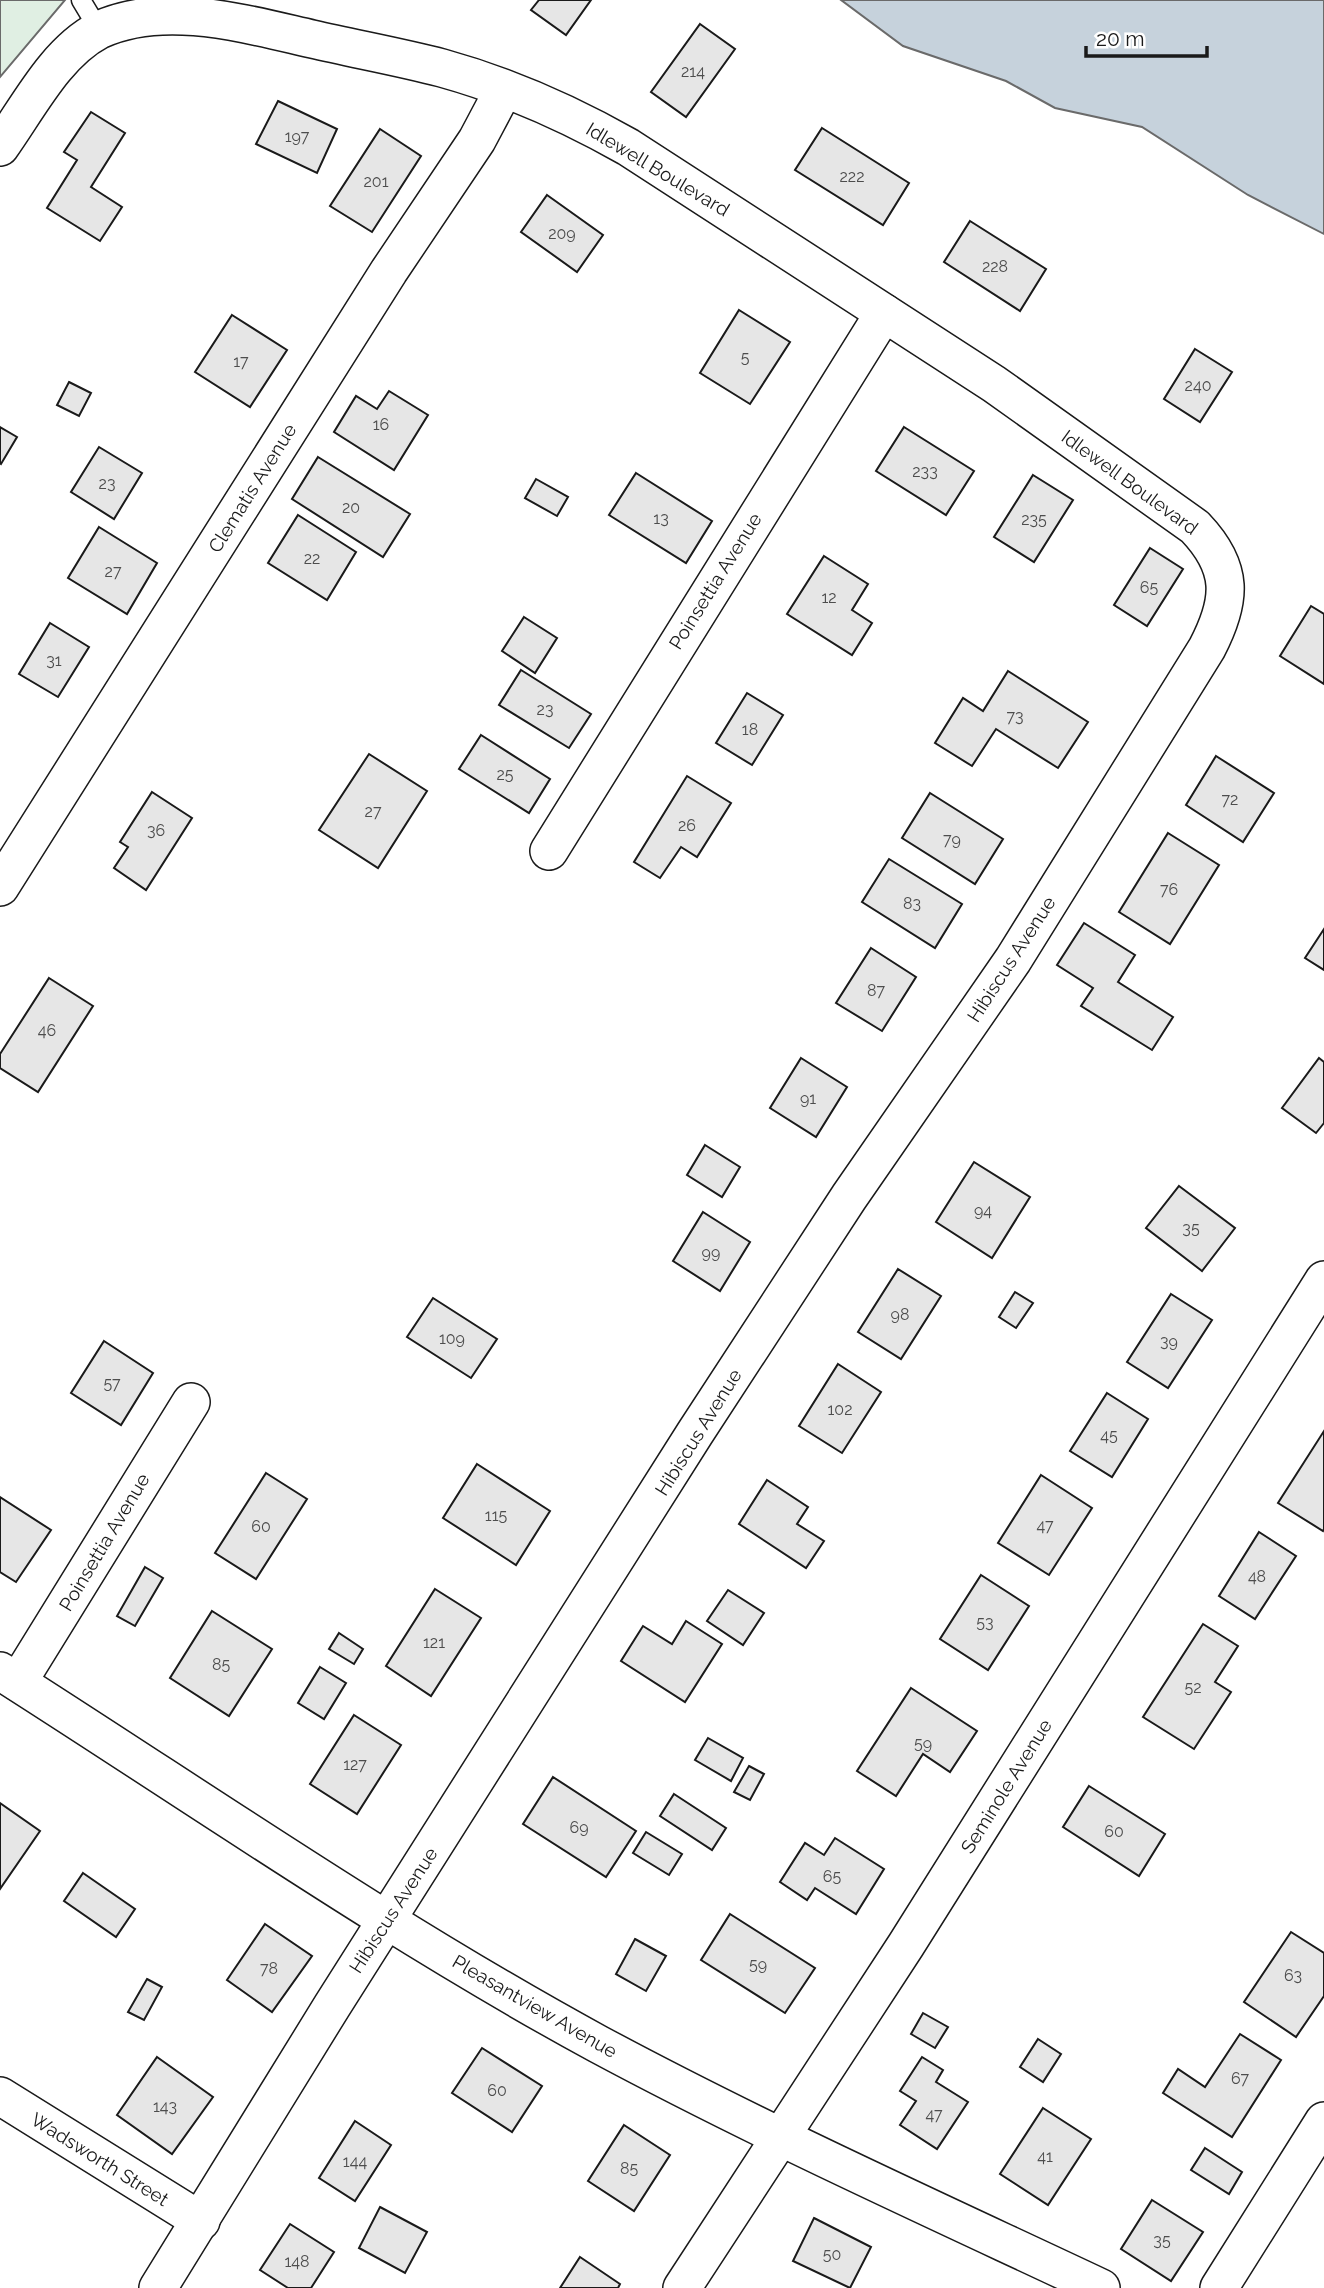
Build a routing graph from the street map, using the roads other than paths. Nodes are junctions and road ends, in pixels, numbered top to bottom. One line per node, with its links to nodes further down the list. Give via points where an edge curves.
1 (90, 15): 2 (street, Idlewell Boulevard, via 116,22 153,14 218,18 441,68); 3 (street, Idlewell Boulevard, via 85,39 56,69)
2 (504, 89): 4 (street, Idlewell Boulevard, via 628,147); 7 (street, Clematis Avenue, via 477,140 389,271)
3 (0, 147)
4 (884, 313): 5 (street, Idlewell Boulevard, via 995,384 1195,527 1219,558); 6 (street, Poinsettia Avenue)
5 (1225, 575): 11 (street, Hibiscus Avenue, via 1224,609 1200,660 1013,960 826,1231)
6 (549, 851)
7 (0, 887)
8 (1324, 1280): 14 (street, Seminole Avenue, via 906,1945)
9 (191, 1402): 10 (street, Poinsettia Avenue)
10 (9, 1677): 11 (street, Pleasantview Avenue)
11 (387, 1920): 14 (street, Pleasantview Avenue, via 600,2045); 15 (street, Hibiscus Avenue)
12 (0, 2096): 15 (street, Wadsworth Street)
13 (1324, 2121): 19 (street)
14 (781, 2135): 17 (street, Seminole Avenue); 18 (street, Pleasantview Avenue)
15 (201, 2221): 16 (street, Hibiscus Avenue)
16 (158, 2288)
17 (682, 2288)
18 (1101, 2288)
19 (1219, 2288)

